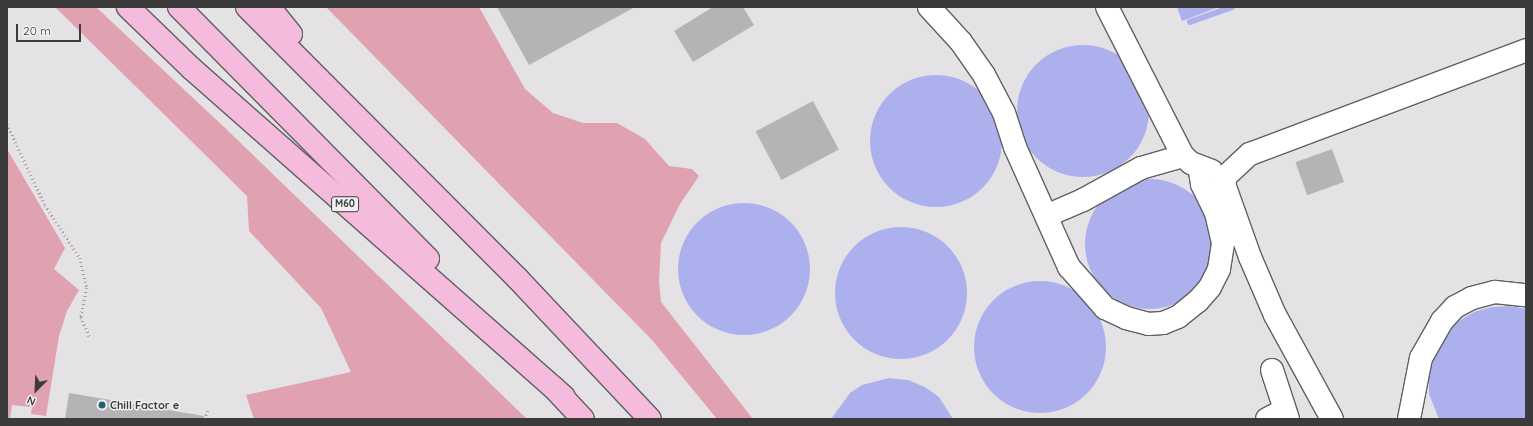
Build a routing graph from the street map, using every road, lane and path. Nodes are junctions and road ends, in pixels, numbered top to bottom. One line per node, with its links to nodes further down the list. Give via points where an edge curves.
1 (128, 7): 16 (highway, M60, via 191,68)
2 (179, 7): 16 (highway, M60)
3 (247, 7): 8 (highway)
4 (269, 7): 8 (highway)
5 (929, 7): 12 (lane, via 961,42 984,76 1004,113 1014,147)
6 (1108, 7): 10 (lane)
7 (1526, 50): 11 (lane, via 1250,154)
8 (359, 121): 21 (highway, via 518,279)
9 (7, 124): 14 (path, via 45,205 80,258 87,288 81,317)
10 (1191, 161): 11 (lane); 12 (lane, via 1141,168 1083,200); 12 (lane, via 1220,225 1223,243 1219,269 1210,287 1198,301 1178,317 1163,323 1148,324 1126,318 1105,308 1095,299 1069,267)
11 (1226, 176): 22 (lane, via 1224,184 1250,257 1272,308)
12 (1046, 216)
13 (1526, 295): 23 (lane, via 1495,292 1472,298 1455,307 1442,321 1421,358)
14 (89, 336)
15 (1272, 370): 18 (lane)
16 (564, 397): 20 (highway, M60)
17 (208, 410): 19 (path)
18 (1280, 416)
19 (204, 419)
20 (583, 419)
21 (650, 419)
22 (1332, 419)
23 (1409, 419)

